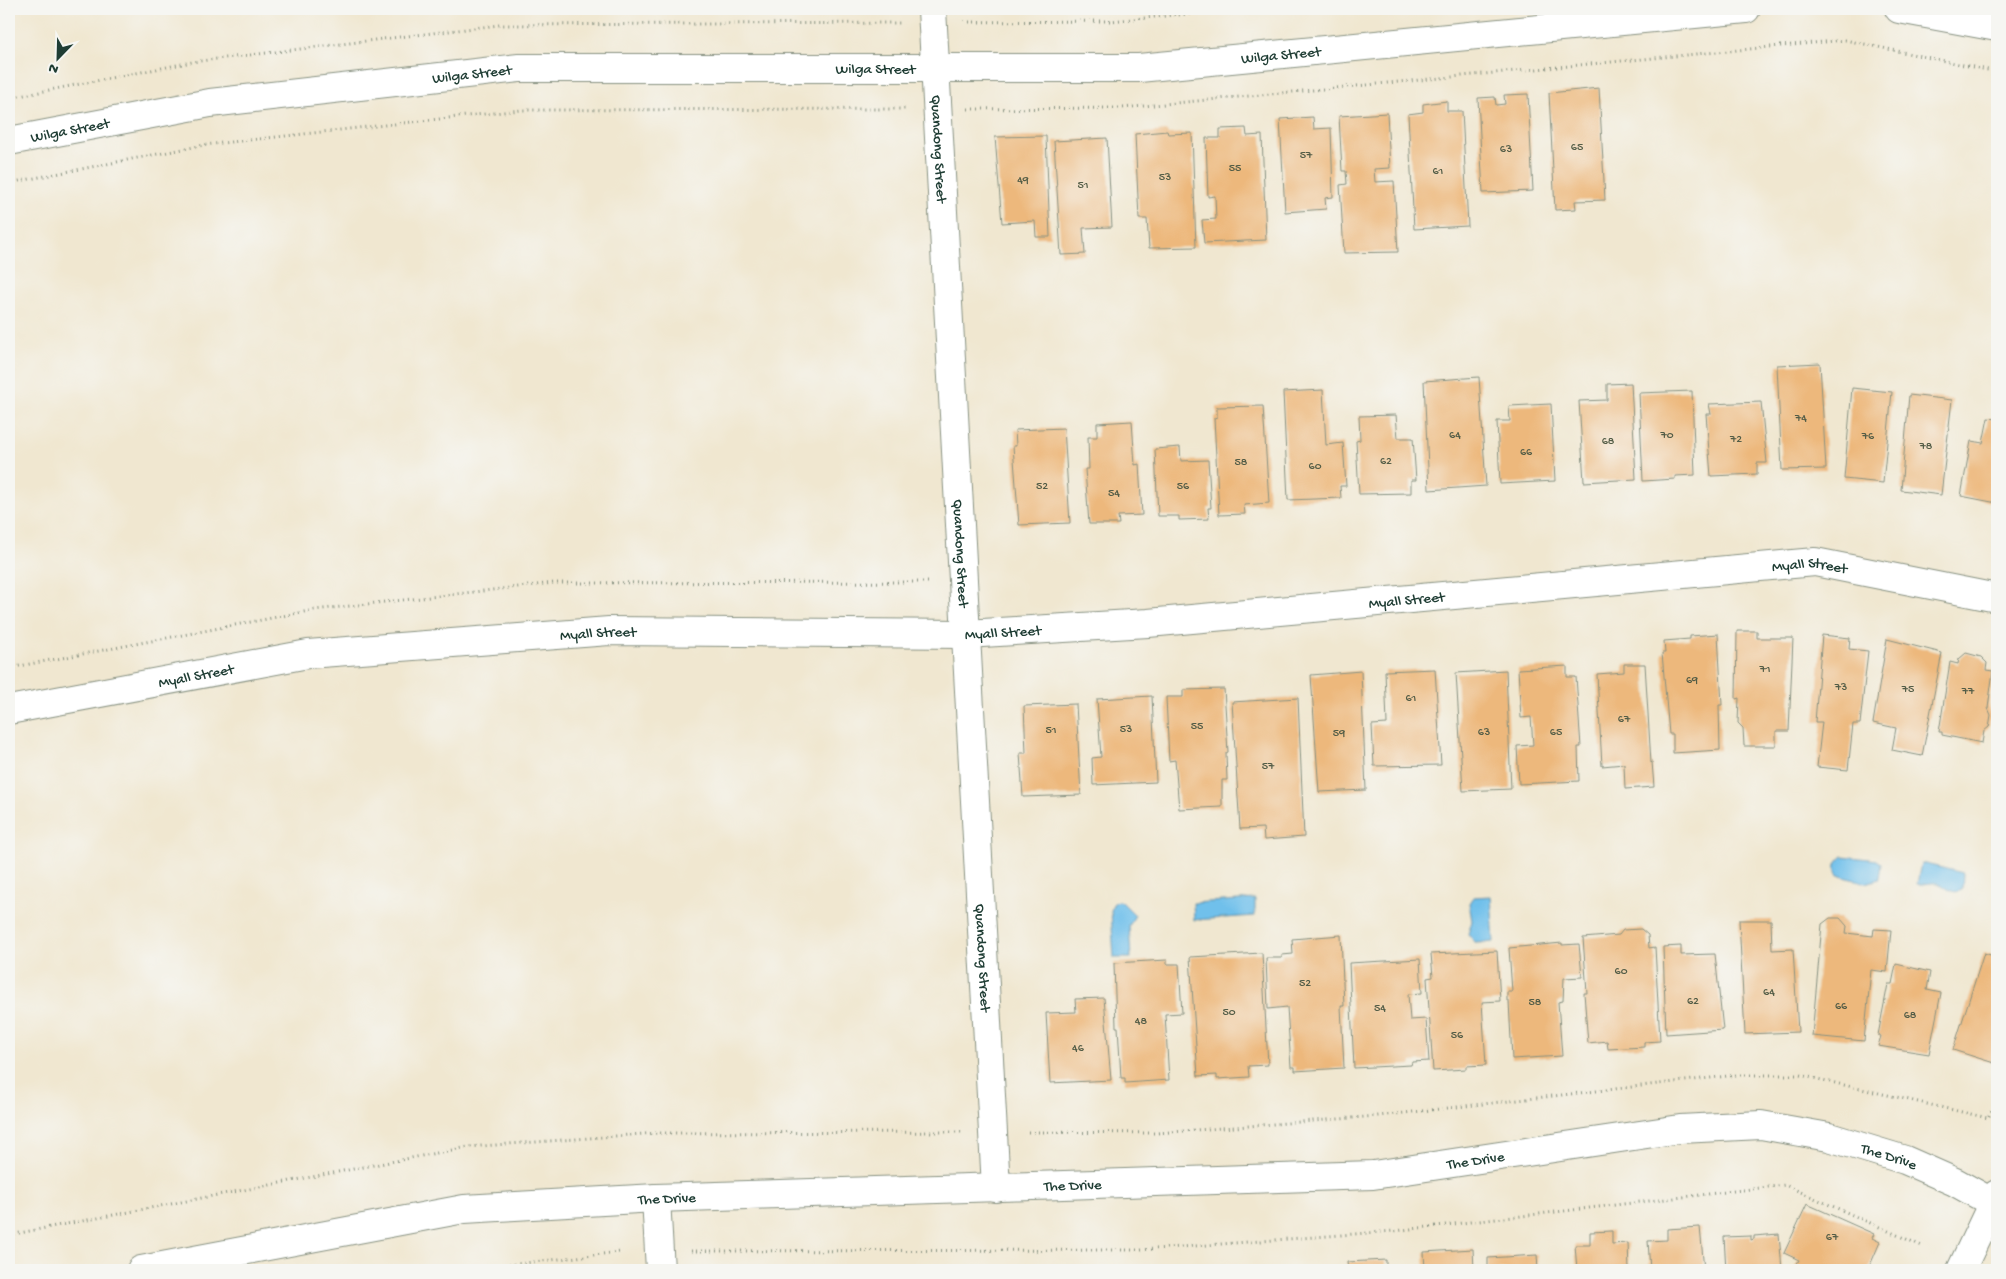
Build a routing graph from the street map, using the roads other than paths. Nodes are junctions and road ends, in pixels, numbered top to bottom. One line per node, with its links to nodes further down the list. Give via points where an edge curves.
1 (932, 9): 5 (street, Quandong Street)
2 (1746, 9): 5 (street, Wilga Street, via 1139,68)
3 (1899, 9): 4 (street)
4 (1997, 27)
5 (935, 68): 6 (street, Wilga Street, via 519,68 210,103); 8 (street, Quandong Street)
6 (9, 141)
7 (1997, 598): 8 (street, Myall Street, via 1815,562 1148,624)
8 (966, 634): 9 (street, Myall Street, via 608,630 308,654); 10 (street, Quandong Street)
9 (9, 710)
10 (996, 1188): 11 (street, The Drive); 12 (street, The Drive, via 1373,1175 1680,1129 1761,1125 1829,1137 1905,1160)
11 (656, 1198): 13 (street, The Drive, via 464,1209); 14 (street)
12 (1995, 1198): 15 (street)
13 (141, 1270)
14 (660, 1270)
15 (1961, 1270)

